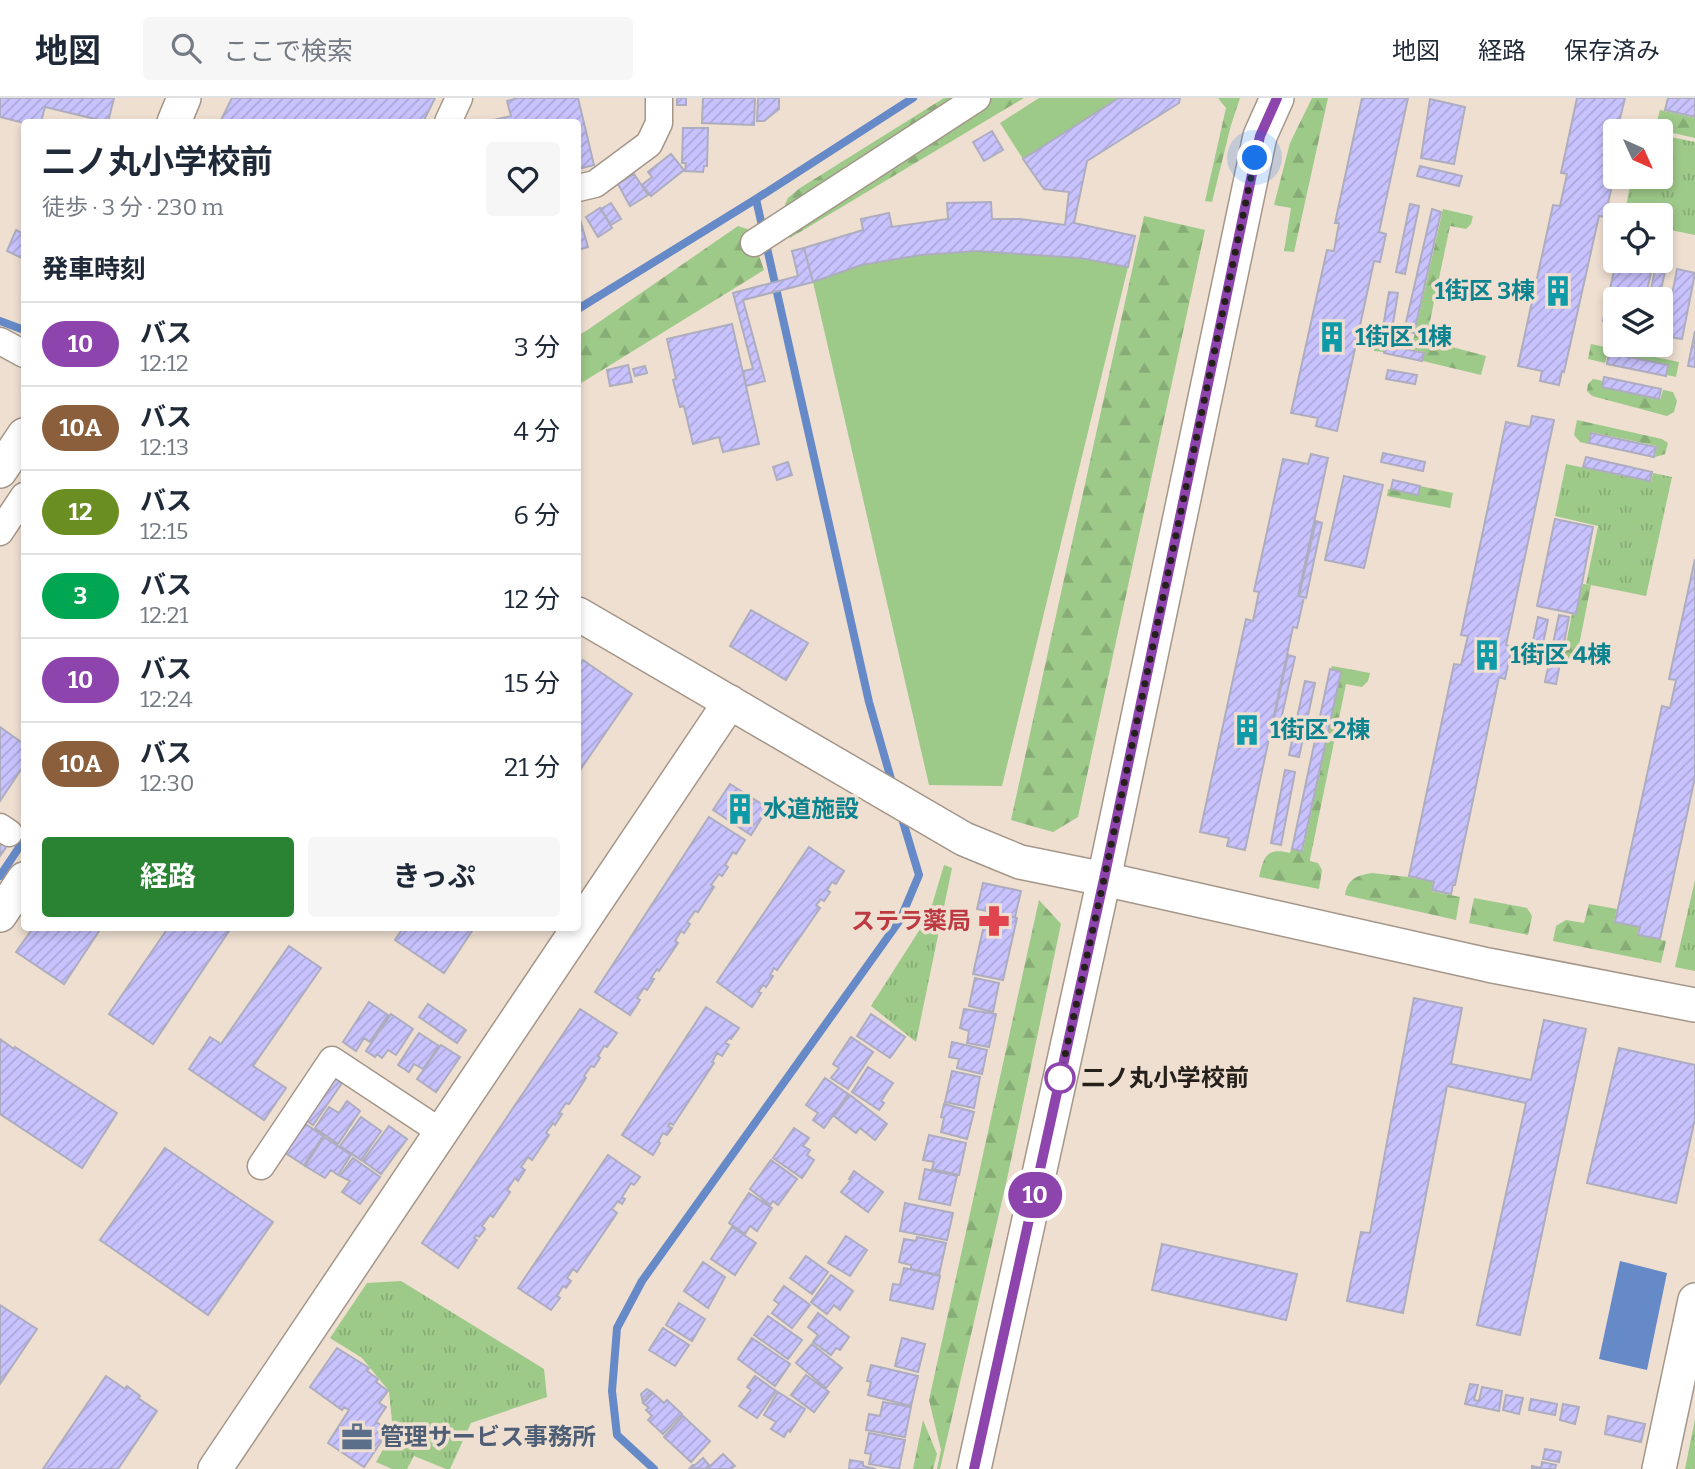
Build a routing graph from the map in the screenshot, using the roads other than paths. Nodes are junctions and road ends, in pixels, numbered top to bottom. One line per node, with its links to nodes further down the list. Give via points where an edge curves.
1 (184, 98): 6 (street)
2 (459, 98): 7 (street)
3 (659, 98): 8 (street, via 659,123 649,144 595,184)
4 (977, 98): 9 (street)
5 (1277, 98): 18 (street, via 1260,136)
6 (175, 119)
7 (448, 119)
8 (581, 187)
9 (754, 243)
10 (0, 341): 11 (street)
11 (21, 353)
12 (21, 440): 13 (street)
13 (0, 471)
14 (21, 500): 15 (street)
15 (0, 532)
16 (581, 616): 17 (street)
17 (730, 702): 18 (street, via 964,839 1020,862); 19 (street)
18 (1104, 879): 21 (street, via 1480,964); 26 (street)
19 (581, 924)
20 (576, 931): 22 (street)
21 (1695, 1005)
22 (441, 1132): 23 (street, via 332,1060); 25 (street)
23 (261, 1166)
24 (1695, 1300): 27 (street)
25 (215, 1469)
26 (974, 1469)
27 (1659, 1469)

